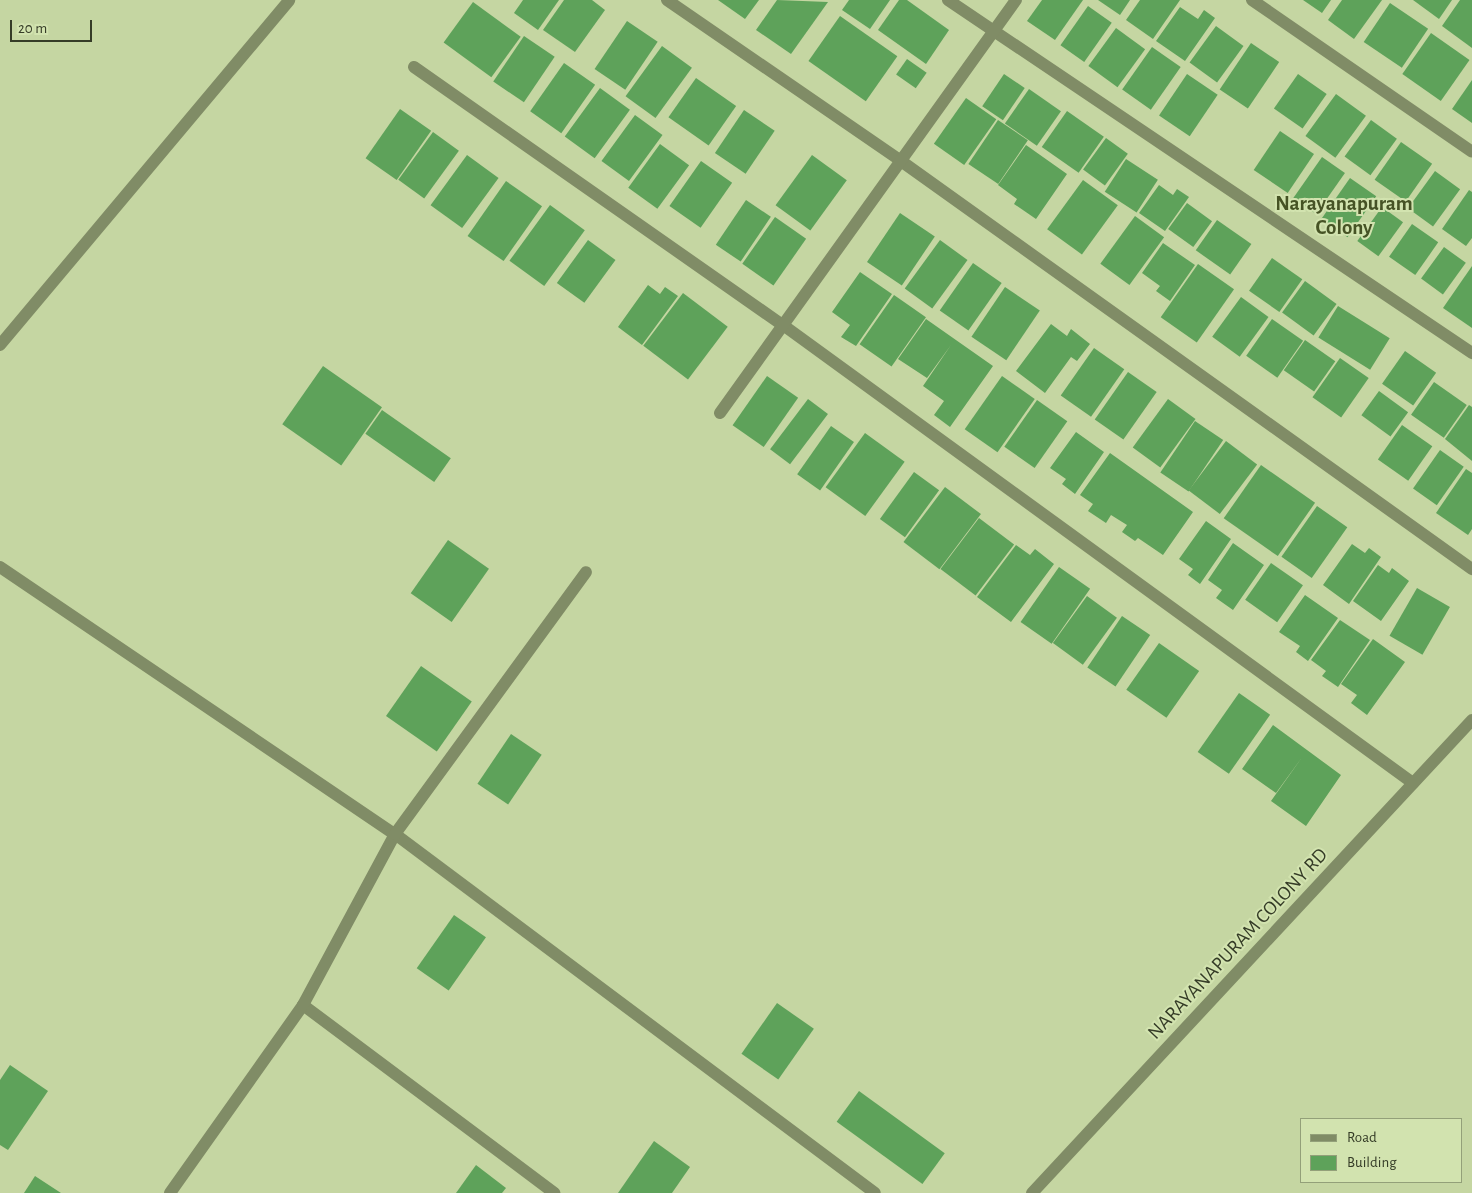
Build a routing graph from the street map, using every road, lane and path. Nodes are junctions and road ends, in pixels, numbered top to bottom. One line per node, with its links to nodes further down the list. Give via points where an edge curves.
1 (289, 0): 11 (street)
2 (666, 0): 9 (street)
3 (948, 0): 6 (street)
4 (1016, 0): 6 (street)
5 (1252, 0): 8 (street)
6 (992, 31): 9 (street); 12 (street)
7 (414, 67): 10 (street)
8 (1472, 152)
9 (901, 161): 10 (street); 15 (street)
10 (784, 325): 13 (street); 18 (street)
11 (0, 345)
12 (1472, 353)
13 (720, 413)
14 (0, 566): 19 (street)
15 (1472, 569)
16 (586, 572): 19 (street)
17 (1472, 720): 18 (street, NARAYANAPURAM COLONY RD)
18 (1413, 783): 24 (street, NARAYANAPURAM COLONY RD)
19 (395, 834): 20 (street); 23 (street)
20 (303, 1005): 21 (street); 22 (street)
21 (170, 1193)
22 (554, 1193)
23 (875, 1193)
24 (1032, 1193)

